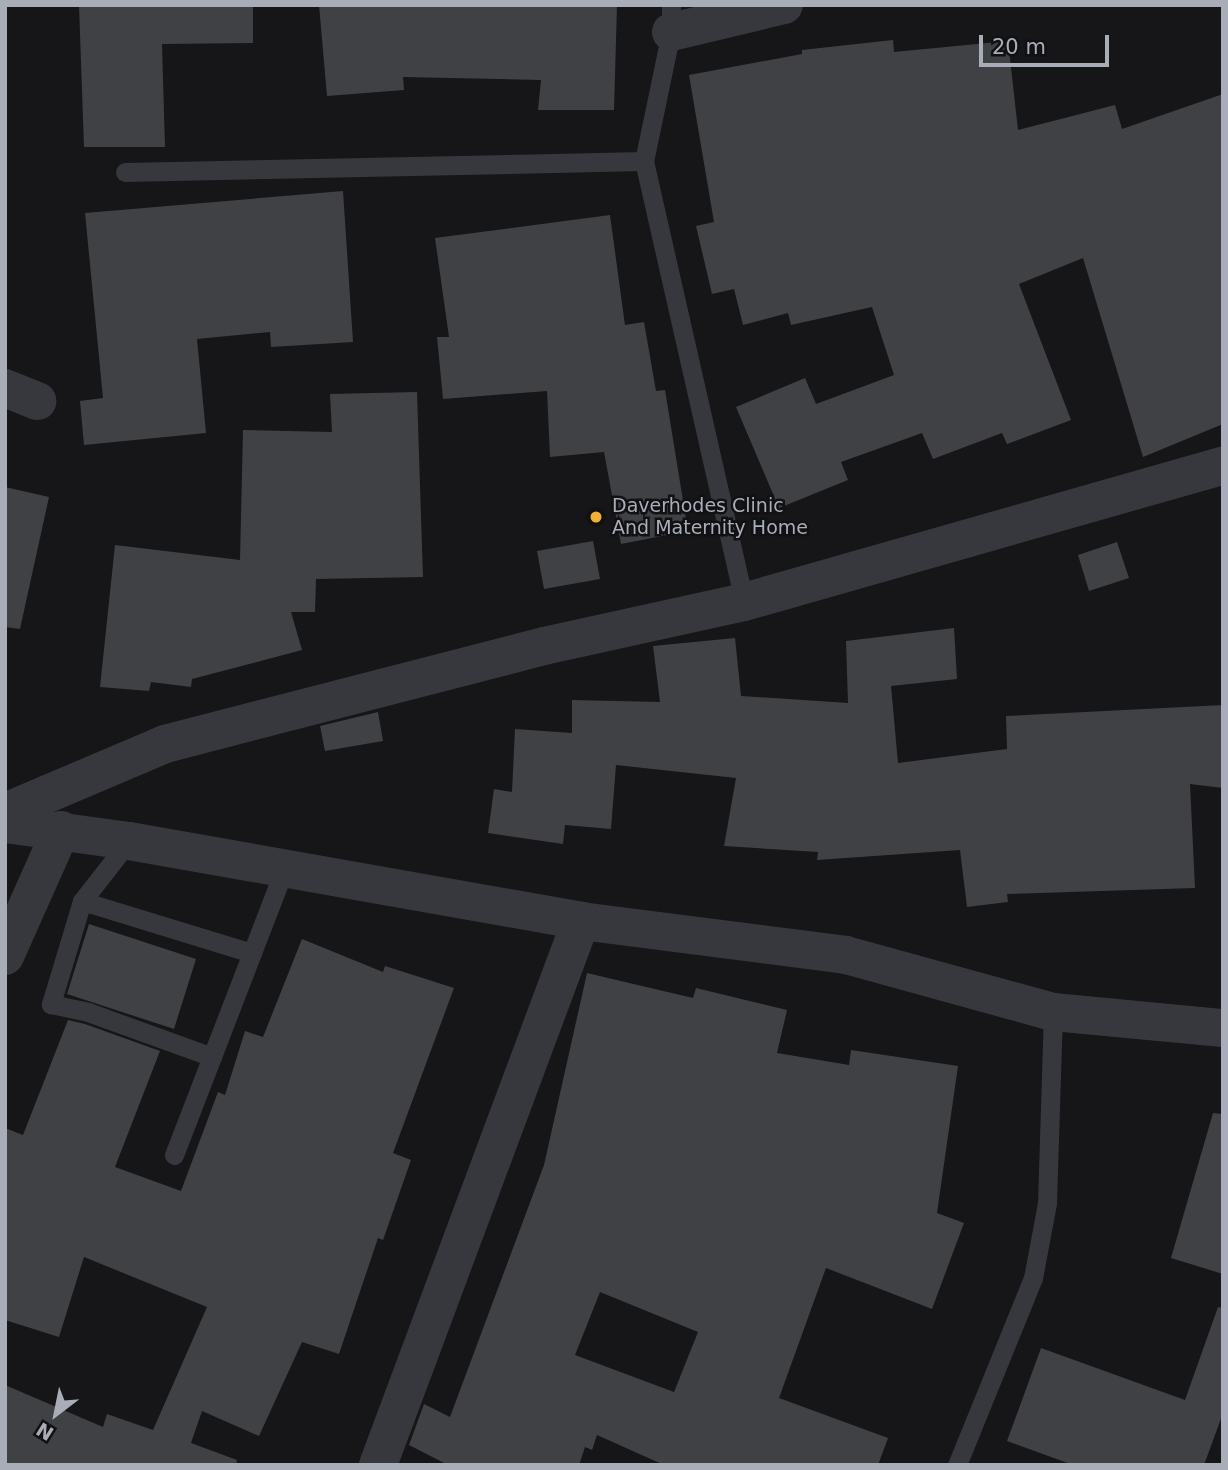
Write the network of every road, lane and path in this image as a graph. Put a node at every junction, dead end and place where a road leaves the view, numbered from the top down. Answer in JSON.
{"nodes":[{"id":1,"x":784,"y":5,"type":"edge"},
{"id":2,"x":671,"y":18,"type":"edge"},
{"id":3,"x":644,"y":161,"type":"junction"},
{"id":4,"x":125,"y":172,"type":"dead end"},
{"id":5,"x":1223,"y":466,"type":"edge"},
{"id":6,"x":744,"y":602,"type":"junction"},
{"id":7,"x":5,"y":812,"type":"edge"},
{"id":8,"x":5,"y":824,"type":"edge"},
{"id":9,"x":61,"y":830,"type":"junction"},
{"id":10,"x":129,"y":841,"type":"junction"},
{"id":11,"x":285,"y":868,"type":"junction"},
{"id":12,"x":82,"y":901,"type":"junction"},
{"id":13,"x":581,"y":921,"type":"junction"},
{"id":14,"x":252,"y":953,"type":"junction"},
{"id":15,"x":5,"y":956,"type":"edge"},
{"id":16,"x":1053,"y":1012,"type":"junction"},
{"id":17,"x":1218,"y":1023,"type":"edge"},
{"id":18,"x":212,"y":1057,"type":"junction"},
{"id":19,"x":174,"y":1155,"type":"dead end"},
{"id":20,"x":378,"y":1465,"type":"edge"},
{"id":21,"x":957,"y":1465,"type":"edge"}],
"edges":[{"from":1,"to":2,"type":"street"},
{"from":2,"to":3,"type":"lane"},
{"from":3,"to":4,"type":"lane"},
{"from":3,"to":6,"type":"lane"},
{"from":5,"to":6,"type":"street"},
{"from":6,"to":7,"type":"street"},
{"from":8,"to":9,"type":"street"},
{"from":9,"to":10,"type":"street"},
{"from":9,"to":15,"type":"street"},
{"from":10,"to":11,"type":"street"},
{"from":10,"to":12,"type":"lane"},
{"from":11,"to":13,"type":"street"},
{"from":11,"to":14,"type":"lane"},
{"from":12,"to":14,"type":"lane"},
{"from":12,"to":18,"type":"lane"},
{"from":13,"to":16,"type":"street"},
{"from":13,"to":20,"type":"street"},
{"from":14,"to":18,"type":"lane"},
{"from":16,"to":17,"type":"street"},
{"from":16,"to":21,"type":"lane"},
{"from":18,"to":19,"type":"lane"}]}
